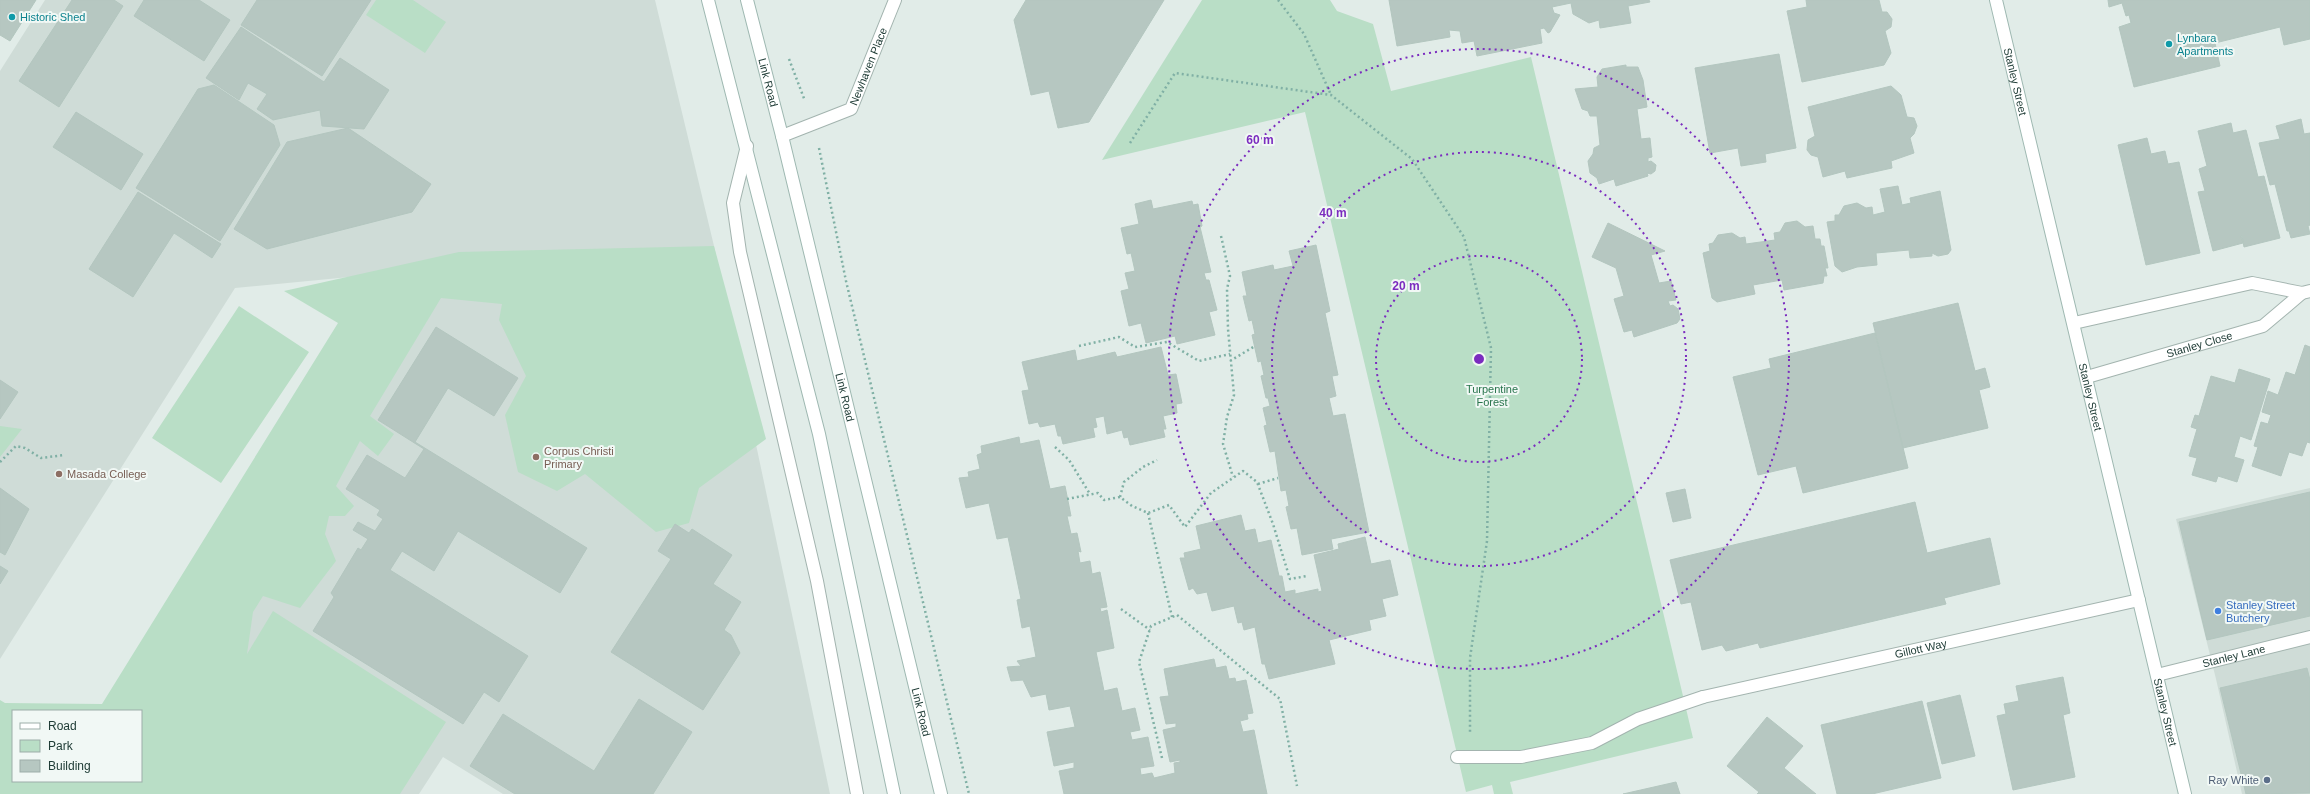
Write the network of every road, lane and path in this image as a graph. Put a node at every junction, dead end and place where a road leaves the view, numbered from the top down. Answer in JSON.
{"nodes":[{"id":1,"x":708,"y":0,"type":"edge"},
{"id":2,"x":747,"y":0,"type":"edge"},
{"id":3,"x":896,"y":0,"type":"edge"},
{"id":4,"x":1278,"y":0,"type":"edge"},
{"id":5,"x":1996,"y":0,"type":"edge"},
{"id":6,"x":1330,"y":95,"type":"junction"},
{"id":7,"x":782,"y":136,"type":"junction"},
{"id":8,"x":1130,"y":143,"type":"dead end"},
{"id":9,"x":747,"y":146,"type":"junction"},
{"id":10,"x":822,"y":156,"type":"dead end"},
{"id":11,"x":1221,"y":236,"type":"dead end"},
{"id":12,"x":2306,"y":292,"type":"edge"},
{"id":13,"x":2074,"y":322,"type":"junction"},
{"id":14,"x":1079,"y":346,"type":"dead end"},
{"id":15,"x":1255,"y":346,"type":"dead end"},
{"id":16,"x":1230,"y":354,"type":"junction"},
{"id":17,"x":1230,"y":361,"type":"junction"},
{"id":18,"x":2087,"y":377,"type":"junction"},
{"id":19,"x":1055,"y":447,"type":"dead end"},
{"id":20,"x":64,"y":455,"type":"dead end"},
{"id":21,"x":1157,"y":460,"type":"dead end"},
{"id":22,"x":0,"y":462,"type":"edge"},
{"id":23,"x":1233,"y":477,"type":"junction"},
{"id":24,"x":1278,"y":478,"type":"dead end"},
{"id":25,"x":1258,"y":484,"type":"junction"},
{"id":26,"x":1090,"y":494,"type":"junction"},
{"id":27,"x":1120,"y":497,"type":"junction"},
{"id":28,"x":1067,"y":499,"type":"dead end"},
{"id":29,"x":1148,"y":513,"type":"junction"},
{"id":30,"x":1307,"y":576,"type":"dead end"},
{"id":31,"x":2139,"y":600,"type":"junction"},
{"id":32,"x":1121,"y":609,"type":"dead end"},
{"id":33,"x":1172,"y":617,"type":"junction"},
{"id":34,"x":1150,"y":630,"type":"junction"},
{"id":35,"x":2310,"y":637,"type":"edge"},
{"id":36,"x":2157,"y":675,"type":"junction"},
{"id":37,"x":1162,"y":758,"type":"dead end"},
{"id":38,"x":1457,"y":758,"type":"dead end"},
{"id":39,"x":1470,"y":758,"type":"junction"},
{"id":40,"x":1297,"y":786,"type":"dead end"},
{"id":41,"x":857,"y":794,"type":"edge"},
{"id":42,"x":894,"y":794,"type":"edge"},
{"id":43,"x":941,"y":794,"type":"edge"},
{"id":44,"x":969,"y":794,"type":"edge"},
{"id":45,"x":2185,"y":794,"type":"edge"}],
"edges":[{"from":1,"to":9,"type":"main road"},
{"from":2,"to":7,"type":"main road","name":"Link Road"},
{"from":3,"to":7,"type":"main road","name":"Newhaven Place"},
{"from":4,"to":6,"type":"path"},
{"from":5,"to":13,"type":"main road","name":"Stanley Street"},
{"from":6,"to":8,"type":"path"},
{"from":6,"to":39,"type":"path"},
{"from":7,"to":43,"type":"main road","name":"Link Road"},
{"from":9,"to":41,"type":"main road"},
{"from":9,"to":42,"type":"main road"},
{"from":10,"to":44,"type":"path"},
{"from":11,"to":16,"type":"path"},
{"from":12,"to":13,"type":"main road","name":"Stanley Close"},
{"from":12,"to":18,"type":"main road","name":"Stanley Close"},
{"from":13,"to":18,"type":"main road","name":"Stanley Street"},
{"from":14,"to":16,"type":"path"},
{"from":15,"to":17,"type":"path"},
{"from":16,"to":17,"type":"path"},
{"from":17,"to":23,"type":"path"},
{"from":18,"to":31,"type":"main road","name":"Stanley Street"},
{"from":19,"to":26,"type":"path"},
{"from":20,"to":22,"type":"path"},
{"from":21,"to":27,"type":"path"},
{"from":23,"to":25,"type":"path"},
{"from":23,"to":29,"type":"path"},
{"from":24,"to":25,"type":"path"},
{"from":25,"to":30,"type":"path"},
{"from":26,"to":27,"type":"path"},
{"from":26,"to":28,"type":"path"},
{"from":27,"to":29,"type":"path"},
{"from":29,"to":33,"type":"path"},
{"from":31,"to":36,"type":"main road","name":"Stanley Street"},
{"from":31,"to":39,"type":"main road","name":"Gillott Way"},
{"from":32,"to":34,"type":"path"},
{"from":33,"to":34,"type":"path"},
{"from":33,"to":40,"type":"path"},
{"from":34,"to":37,"type":"path"},
{"from":35,"to":36,"type":"main road","name":"Stanley Lane"},
{"from":36,"to":45,"type":"main road","name":"Stanley Street"},
{"from":38,"to":39,"type":"main road","name":"Gillott Way"}]}
